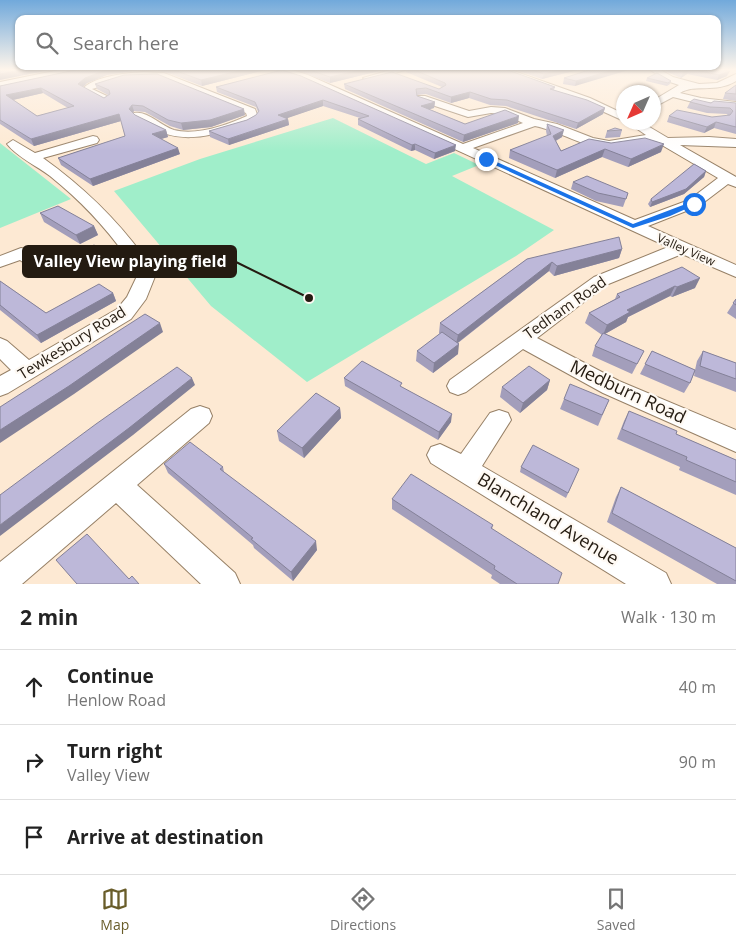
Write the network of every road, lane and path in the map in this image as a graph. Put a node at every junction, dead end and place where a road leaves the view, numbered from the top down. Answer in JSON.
{"nodes":[{"id":1,"x":216,"y":96,"type":"edge"},
{"id":2,"x":348,"y":96,"type":"edge"},
{"id":3,"x":577,"y":96,"type":"edge"},
{"id":4,"x":683,"y":96,"type":"edge"},
{"id":5,"x":420,"y":98,"type":"edge"},
{"id":6,"x":736,"y":105,"type":"edge"},
{"id":7,"x":661,"y":107,"type":"edge"},
{"id":8,"x":672,"y":110,"type":"dead end"},
{"id":9,"x":616,"y":114,"type":"edge"},
{"id":10,"x":158,"y":115,"type":"edge"},
{"id":11,"x":536,"y":122,"type":"junction"},
{"id":12,"x":645,"y":130,"type":"edge"},
{"id":13,"x":660,"y":139,"type":"junction"},
{"id":14,"x":93,"y":140,"type":"dead end"},
{"id":15,"x":736,"y":143,"type":"edge"},
{"id":16,"x":13,"y":144,"type":"dead end"},
{"id":17,"x":463,"y":148,"type":"junction"},
{"id":18,"x":34,"y":158,"type":"junction"},
{"id":19,"x":732,"y":181,"type":"edge"},
{"id":20,"x":633,"y":226,"type":"junction"},
{"id":21,"x":682,"y":248,"type":"junction"},
{"id":22,"x":0,"y":262,"type":"edge"},
{"id":23,"x":48,"y":270,"type":"dead end"},
{"id":24,"x":736,"y":272,"type":"edge"},
{"id":25,"x":522,"y":338,"type":"junction"},
{"id":26,"x":0,"y":346,"type":"edge"},
{"id":27,"x":27,"y":371,"type":"junction"},
{"id":28,"x":458,"y":386,"type":"dead end"},
{"id":29,"x":0,"y":387,"type":"edge"},
{"id":30,"x":200,"y":416,"type":"dead end"},
{"id":31,"x":499,"y":420,"type":"dead end"},
{"id":32,"x":736,"y":441,"type":"edge"},
{"id":33,"x":440,"y":455,"type":"dead end"},
{"id":34,"x":466,"y":470,"type":"junction"},
{"id":35,"x":117,"y":485,"type":"junction"},
{"id":36,"x":0,"y":582,"type":"edge"},
{"id":37,"x":224,"y":584,"type":"edge"},
{"id":38,"x":655,"y":584,"type":"edge"}],
"edges":[{"from":1,"to":10,"type":"street"},
{"from":2,"to":17,"type":"street","name":"Valley View"},
{"from":3,"to":9,"type":"street"},
{"from":4,"to":6,"type":"street"},
{"from":5,"to":11,"type":"street"},
{"from":7,"to":8,"type":"street"},
{"from":11,"to":13,"type":"street"},
{"from":11,"to":17,"type":"street"},
{"from":12,"to":13,"type":"street"},
{"from":13,"to":15,"type":"street"},
{"from":13,"to":19,"type":"street"},
{"from":14,"to":18,"type":"street"},
{"from":16,"to":18,"type":"street","name":"Tewkesbury Road"},
{"from":17,"to":20,"type":"street","name":"Valley View"},
{"from":18,"to":27,"type":"street","name":"Tewkesbury Road"},
{"from":19,"to":20,"type":"street"},
{"from":20,"to":21,"type":"street","name":"Valley View"},
{"from":21,"to":24,"type":"street","name":"Valley View"},
{"from":21,"to":25,"type":"street","name":"Tedham Road"},
{"from":22,"to":23,"type":"street"},
{"from":25,"to":28,"type":"street","name":"Tedham Road"},
{"from":25,"to":32,"type":"street","name":"Medburn Road"},
{"from":26,"to":27,"type":"street"},
{"from":27,"to":29,"type":"street","name":"Tewkesbury Road"},
{"from":30,"to":35,"type":"street"},
{"from":31,"to":34,"type":"street"},
{"from":33,"to":34,"type":"street","name":"Blanchland Avenue"},
{"from":34,"to":38,"type":"street","name":"Blanchland Avenue"},
{"from":35,"to":36,"type":"street"},
{"from":35,"to":37,"type":"street"}]}
